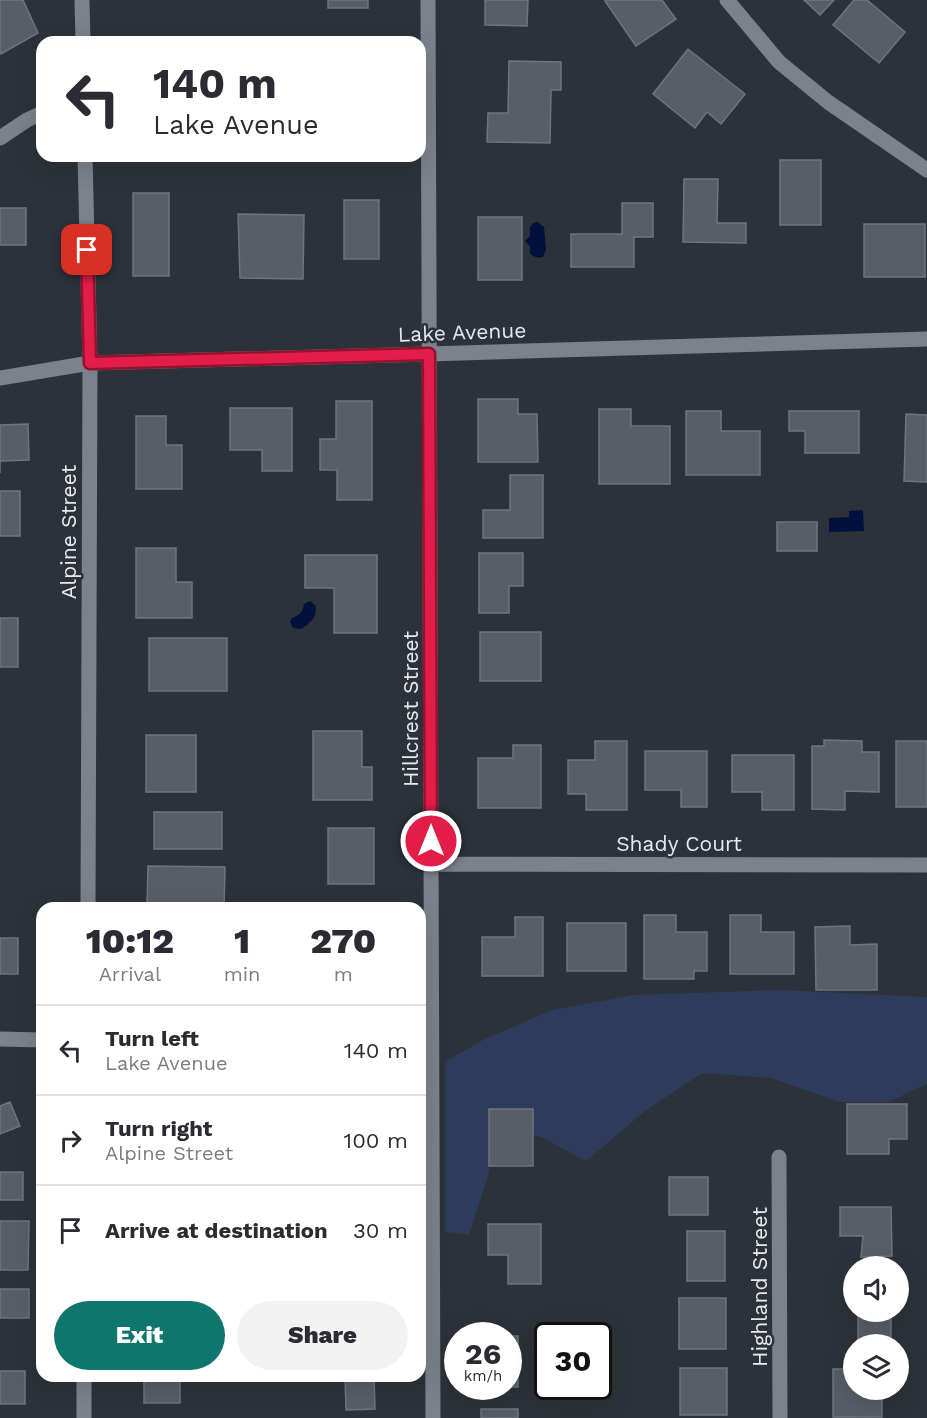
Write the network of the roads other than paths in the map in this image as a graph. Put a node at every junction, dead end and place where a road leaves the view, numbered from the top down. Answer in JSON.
{"nodes":[{"id":1,"x":82,"y":0,"type":"edge"},
{"id":2,"x":428,"y":0,"type":"edge"},
{"id":3,"x":727,"y":0,"type":"edge"},
{"id":4,"x":83,"y":36,"type":"edge"},
{"id":5,"x":36,"y":116,"type":"edge"},
{"id":6,"x":0,"y":138,"type":"edge"},
{"id":7,"x":85,"y":162,"type":"edge"},
{"id":8,"x":927,"y":170,"type":"edge"},
{"id":9,"x":927,"y":339,"type":"edge"},
{"id":10,"x":429,"y":354,"type":"junction"},
{"id":11,"x":90,"y":363,"type":"junction"},
{"id":12,"x":0,"y":378,"type":"edge"},
{"id":13,"x":431,"y":864,"type":"junction"},
{"id":14,"x":927,"y":865,"type":"edge"},
{"id":15,"x":88,"y":902,"type":"edge"},
{"id":16,"x":0,"y":1039,"type":"edge"},
{"id":17,"x":36,"y":1040,"type":"edge"},
{"id":18,"x":779,"y":1156,"type":"dead end"},
{"id":19,"x":84,"y":1382,"type":"edge"},
{"id":20,"x":84,"y":1418,"type":"edge"},
{"id":21,"x":433,"y":1418,"type":"edge"},
{"id":22,"x":780,"y":1418,"type":"edge"}],
"edges":[{"from":1,"to":4,"type":"street"},
{"from":2,"to":10,"type":"street","name":"Hillcrest Street"},
{"from":3,"to":8,"type":"street"},
{"from":5,"to":6,"type":"street"},
{"from":7,"to":11,"type":"street","name":"Alpine Street"},
{"from":9,"to":10,"type":"street","name":"Lake Avenue"},
{"from":10,"to":11,"type":"street","name":"Lake Avenue"},
{"from":10,"to":13,"type":"street","name":"Hillcrest Street"},
{"from":11,"to":12,"type":"street","name":"Lake Avenue"},
{"from":11,"to":15,"type":"street","name":"Alpine Street"},
{"from":13,"to":14,"type":"street","name":"Shady Court"},
{"from":13,"to":21,"type":"street","name":"Hillcrest Street"},
{"from":16,"to":17,"type":"street"},
{"from":18,"to":22,"type":"street","name":"Highland Street"},
{"from":19,"to":20,"type":"street"}]}
